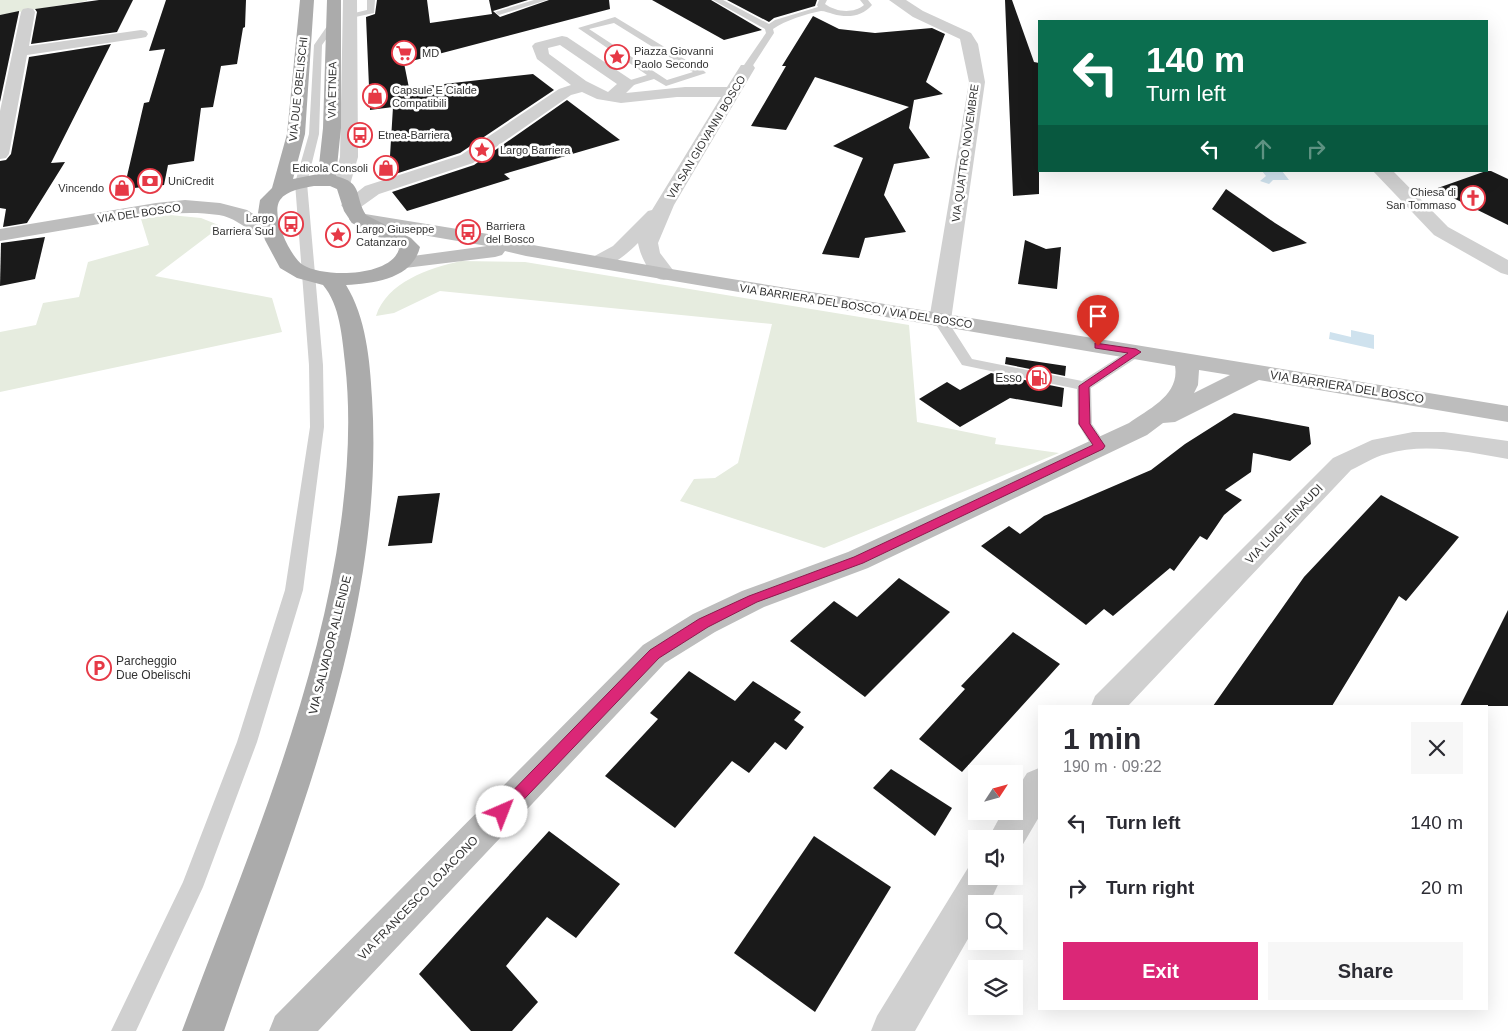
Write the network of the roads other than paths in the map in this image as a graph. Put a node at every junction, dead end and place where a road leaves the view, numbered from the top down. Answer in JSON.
{"nodes":[{"id":1,"x":307,"y":0,"type":"edge"},
{"id":2,"x":334,"y":0,"type":"edge"},
{"id":3,"x":350,"y":0,"type":"edge"},
{"id":4,"x":371,"y":0,"type":"edge"},
{"id":5,"x":544,"y":0,"type":"edge"},
{"id":6,"x":717,"y":0,"type":"edge"},
{"id":7,"x":864,"y":0,"type":"edge"},
{"id":8,"x":896,"y":0,"type":"edge"},
{"id":9,"x":824,"y":4,"type":"edge"},
{"id":10,"x":28,"y":12,"type":"dead end"},
{"id":11,"x":499,"y":12,"type":"dead end"},
{"id":12,"x":349,"y":17,"type":"junction"},
{"id":13,"x":333,"y":24,"type":"junction"},
{"id":14,"x":304,"y":28,"type":"junction"},
{"id":15,"x":769,"y":28,"type":"junction"},
{"id":16,"x":142,"y":34,"type":"dead end"},
{"id":17,"x":572,"y":34,"type":"junction"},
{"id":18,"x":16,"y":43,"type":"junction"},
{"id":19,"x":318,"y":45,"type":"junction"},
{"id":20,"x":748,"y":68,"type":"joint"},
{"id":21,"x":655,"y":76,"type":"junction"},
{"id":22,"x":666,"y":83,"type":"junction"},
{"id":23,"x":584,"y":87,"type":"junction"},
{"id":24,"x":619,"y":92,"type":"junction"},
{"id":25,"x":734,"y":92,"type":"junction"},
{"id":26,"x":500,"y":135,"type":"junction"},
{"id":27,"x":0,"y":154,"type":"edge"},
{"id":28,"x":1383,"y":172,"type":"edge"},
{"id":29,"x":338,"y":183,"type":"junction"},
{"id":30,"x":288,"y":184,"type":"junction"},
{"id":31,"x":664,"y":205,"type":"junction"},
{"id":32,"x":355,"y":212,"type":"junction"},
{"id":33,"x":0,"y":235,"type":"edge"},
{"id":34,"x":273,"y":235,"type":"junction"},
{"id":35,"x":526,"y":250,"type":"junction"},
{"id":36,"x":598,"y":262,"type":"junction"},
{"id":37,"x":400,"y":265,"type":"junction"},
{"id":38,"x":1508,"y":269,"type":"edge"},
{"id":39,"x":665,"y":274,"type":"junction"},
{"id":40,"x":320,"y":278,"type":"junction"},
{"id":41,"x":940,"y":320,"type":"junction"},
{"id":42,"x":351,"y":325,"type":"junction"},
{"id":43,"x":1136,"y":352,"type":"junction"},
{"id":44,"x":1186,"y":360,"type":"junction"},
{"id":45,"x":1257,"y":372,"type":"junction"},
{"id":46,"x":1084,"y":386,"type":"junction"},
{"id":47,"x":1508,"y":414,"type":"edge"},
{"id":48,"x":1138,"y":429,"type":"junction"},
{"id":49,"x":1099,"y":446,"type":"junction"},
{"id":50,"x":1508,"y":450,"type":"edge"},
{"id":51,"x":1107,"y":705,"type":"edge"},
{"id":52,"x":1038,"y":786,"type":"edge"},
{"id":53,"x":1011,"y":830,"type":"edge"},
{"id":54,"x":979,"y":885,"type":"edge"},
{"id":55,"x":230,"y":953,"type":"junction"},
{"id":56,"x":123,"y":1031,"type":"edge"},
{"id":57,"x":188,"y":1031,"type":"edge"},
{"id":58,"x":203,"y":1031,"type":"edge"},
{"id":59,"x":290,"y":1031,"type":"edge"},
{"id":60,"x":892,"y":1031,"type":"edge"}],
"edges":[{"from":1,"to":14,"type":"main road","name":"VIA DUE OBELISCHI"},
{"from":2,"to":13,"type":"main road","name":"VIA ETNEA"},
{"from":3,"to":12,"type":"street"},
{"from":4,"to":12,"type":"lane"},
{"from":5,"to":11,"type":"lane"},
{"from":6,"to":15,"type":"lane"},
{"from":7,"to":9,"type":"lane"},
{"from":8,"to":41,"type":"street","name":"VIA QUATTRO NOVEMBRE"},
{"from":9,"to":15,"type":"lane"},
{"from":10,"to":18,"type":"street"},
{"from":12,"to":29,"type":"street"},
{"from":13,"to":19,"type":"lane"},
{"from":13,"to":29,"type":"main road","name":"VIA ETNEA"},
{"from":14,"to":19,"type":"lane"},
{"from":14,"to":30,"type":"main road","name":"VIA DUE OBELISCHI"},
{"from":15,"to":20,"type":"lane"},
{"from":16,"to":18,"type":"street"},
{"from":17,"to":21,"type":"lane"},
{"from":17,"to":22,"type":"lane"},
{"from":17,"to":23,"type":"street"},
{"from":17,"to":24,"type":"street"},
{"from":18,"to":27,"type":"street"},
{"from":19,"to":30,"type":"lane"},
{"from":20,"to":25,"type":"street","name":"VIA SAN GIOVANNI BOSCO"},
{"from":21,"to":22,"type":"lane"},
{"from":21,"to":24,"type":"lane"},
{"from":22,"to":24,"type":"lane"},
{"from":23,"to":24,"type":"street"},
{"from":23,"to":26,"type":"street"},
{"from":24,"to":25,"type":"street"},
{"from":25,"to":31,"type":"street","name":"VIA SAN GIOVANNI BOSCO"},
{"from":26,"to":29,"type":"street"},
{"from":26,"to":32,"type":"street"},
{"from":28,"to":38,"type":"street"},
{"from":29,"to":30,"type":"main road"},
{"from":29,"to":32,"type":"main road"},
{"from":30,"to":34,"type":"main road","name":"VIA DUE OBELISCHI"},
{"from":30,"to":40,"type":"lane"},
{"from":31,"to":36,"type":"street"},
{"from":31,"to":39,"type":"street"},
{"from":32,"to":35,"type":"main road"},
{"from":32,"to":37,"type":"main road"},
{"from":33,"to":34,"type":"main road","name":"VIA DEL BOSCO"},
{"from":34,"to":40,"type":"main road","name":"VIA DUE OBELISCHI"},
{"from":35,"to":36,"type":"main road","name":"VIA BARRIERA DEL BOSCO / VIA DEL BOSCO"},
{"from":35,"to":37,"type":"main road"},
{"from":36,"to":39,"type":"main road","name":"VIA BARRIERA DEL BOSCO / VIA DEL BOSCO"},
{"from":37,"to":40,"type":"main road"},
{"from":37,"to":42,"type":"main road"},
{"from":39,"to":41,"type":"main road","name":"VIA BARRIERA DEL BOSCO / VIA DEL BOSCO"},
{"from":40,"to":42,"type":"main road","name":"VIA SALVADOR ALLENDE"},
{"from":40,"to":56,"type":"lane"},
{"from":41,"to":43,"type":"main road","name":"VIA BARRIERA DEL BOSCO / VIA DEL BOSCO"},
{"from":41,"to":46,"type":"lane"},
{"from":42,"to":55,"type":"main road","name":"VIA SALVADOR ALLENDE"},
{"from":43,"to":44,"type":"main road","name":"VIA BARRIERA DEL BOSCO / VIA DEL BOSCO"},
{"from":43,"to":46,"type":"lane"},
{"from":44,"to":45,"type":"main road","name":"VIA BARRIERA DEL BOSCO"},
{"from":44,"to":48,"type":"main road","name":"VIA FRANCESCO LOJACONO"},
{"from":45,"to":47,"type":"main road","name":"VIA BARRIERA DEL BOSCO"},
{"from":45,"to":48,"type":"main road"},
{"from":46,"to":49,"type":"lane"},
{"from":48,"to":49,"type":"main road","name":"VIA FRANCESCO LOJACONO"},
{"from":49,"to":59,"type":"main road","name":"VIA FRANCESCO LOJACONO"},
{"from":50,"to":51,"type":"street","name":"VIA LUIGI EINAUDI"},
{"from":52,"to":53,"type":"street"},
{"from":54,"to":60,"type":"street"},
{"from":55,"to":57,"type":"main road"},
{"from":55,"to":58,"type":"main road"}]}
